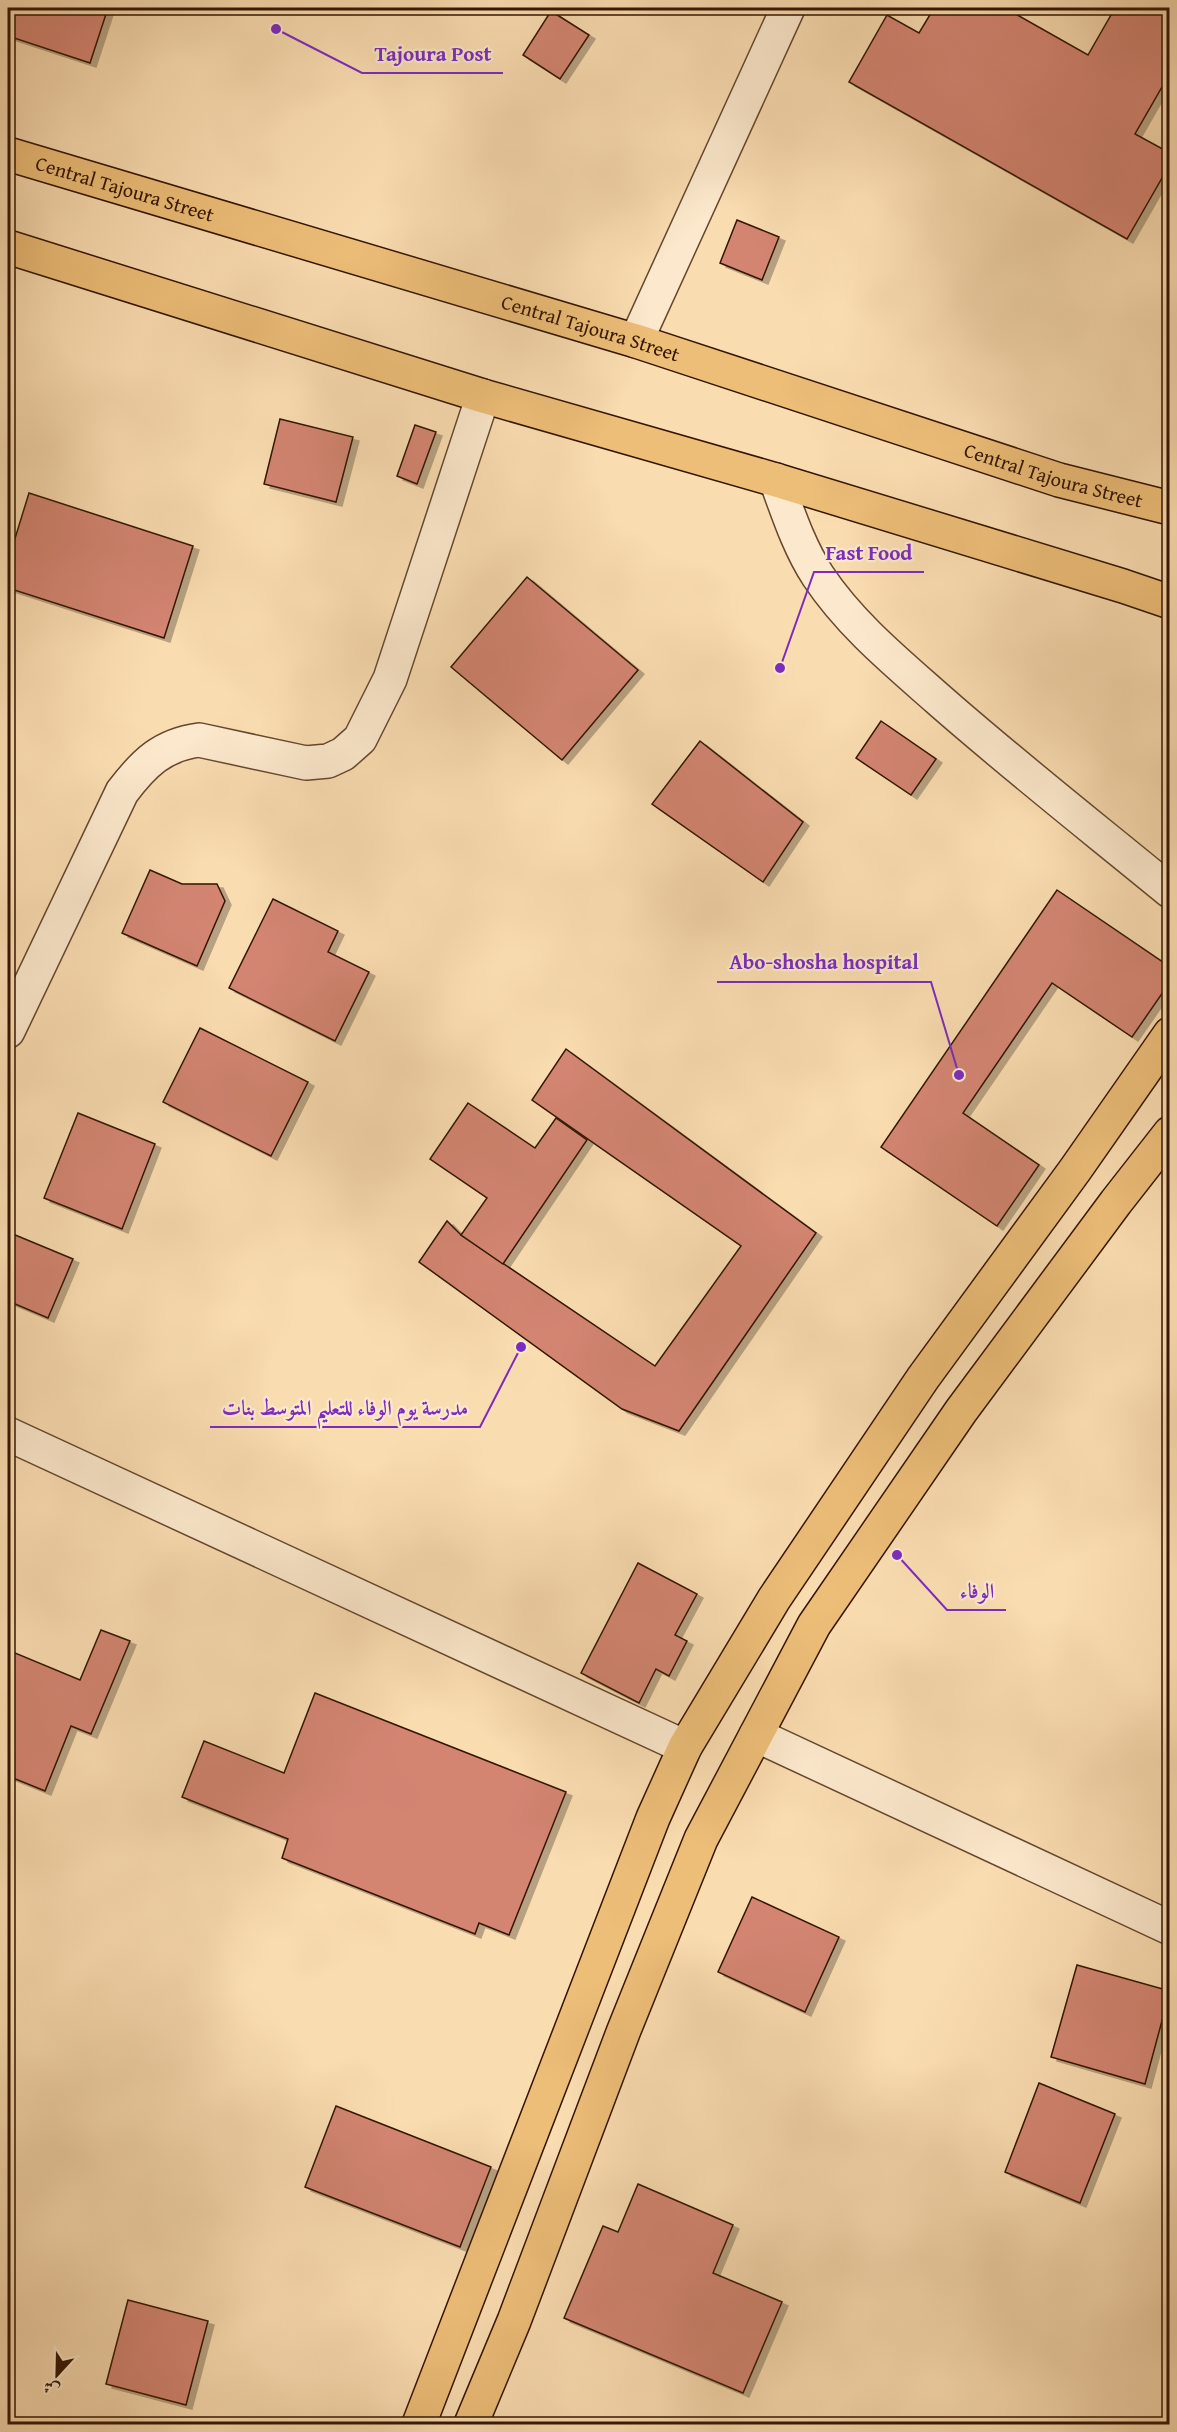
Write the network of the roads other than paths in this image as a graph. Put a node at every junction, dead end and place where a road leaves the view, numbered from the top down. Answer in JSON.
{"nodes":[{"id":1,"x":788,"y":8,"type":"edge"},
{"id":2,"x":8,"y":154,"type":"edge"},
{"id":3,"x":8,"y":247,"type":"edge"},
{"id":4,"x":636,"y":341,"type":"junction"},
{"id":5,"x":483,"y":396,"type":"junction"},
{"id":6,"x":776,"y":480,"type":"junction"},
{"id":7,"x":1170,"y":508,"type":"edge"},
{"id":8,"x":1170,"y":602,"type":"edge"},
{"id":9,"x":1170,"y":891,"type":"edge"},
{"id":10,"x":10,"y":1020,"type":"edge"},
{"id":11,"x":1170,"y":1034,"type":"edge"},
{"id":12,"x":1170,"y":1134,"type":"edge"},
{"id":13,"x":1075,"y":1170,"type":"junction"},
{"id":14,"x":1116,"y":1202,"type":"junction"},
{"id":15,"x":8,"y":1434,"type":"edge"},
{"id":16,"x":756,"y":1735,"type":"junction"},
{"id":17,"x":685,"y":1747,"type":"junction"},
{"id":18,"x":1170,"y":1928,"type":"edge"},
{"id":19,"x":418,"y":2424,"type":"edge"},
{"id":20,"x":471,"y":2424,"type":"edge"}],
"edges":[{"from":1,"to":4,"type":"street"},
{"from":2,"to":4,"type":"main road","name":"Central Tajoura Street"},
{"from":3,"to":5,"type":"main road"},
{"from":4,"to":7,"type":"main road","name":"Central Tajoura Street"},
{"from":5,"to":6,"type":"main road"},
{"from":5,"to":10,"type":"street"},
{"from":6,"to":8,"type":"main road"},
{"from":6,"to":9,"type":"street"},
{"from":11,"to":13,"type":"main road"},
{"from":12,"to":14,"type":"main road"},
{"from":13,"to":14,"type":"main road"},
{"from":13,"to":17,"type":"main road"},
{"from":14,"to":16,"type":"main road"},
{"from":15,"to":17,"type":"street"},
{"from":16,"to":18,"type":"street"},
{"from":16,"to":20,"type":"main road"},
{"from":17,"to":19,"type":"main road"}]}
